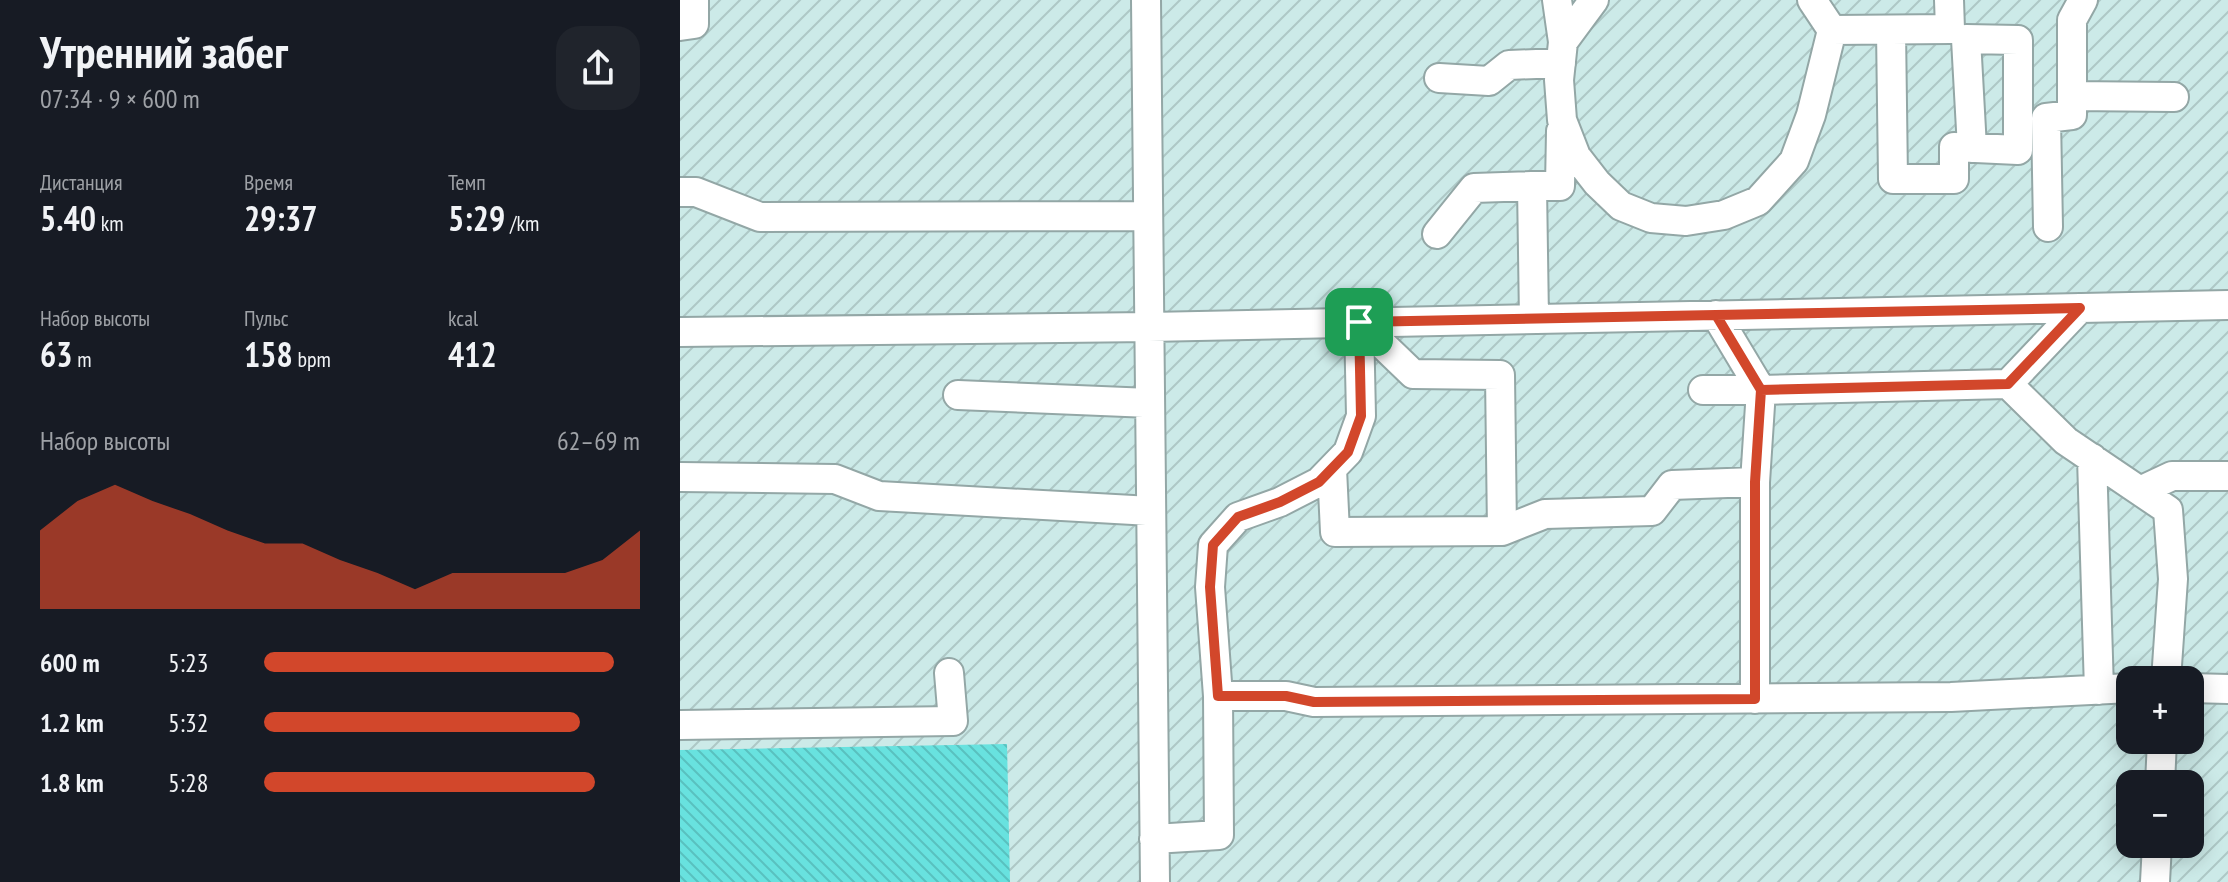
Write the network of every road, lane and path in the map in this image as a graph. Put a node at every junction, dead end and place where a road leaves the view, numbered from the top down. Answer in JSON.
{"nodes":[{"id":1,"x":694,"y":0,"type":"edge"},
{"id":2,"x":1146,"y":0,"type":"edge"},
{"id":3,"x":1557,"y":0,"type":"edge"},
{"id":4,"x":1594,"y":0,"type":"edge"},
{"id":5,"x":1949,"y":0,"type":"edge"},
{"id":6,"x":2083,"y":0,"type":"edge"},
{"id":7,"x":1811,"y":1,"type":"edge"},
{"id":8,"x":680,"y":26,"type":"edge"},
{"id":9,"x":1832,"y":30,"type":"junction"},
{"id":10,"x":1891,"y":30,"type":"junction"},
{"id":11,"x":1958,"y":34,"type":"junction"},
{"id":12,"x":1562,"y":52,"type":"junction"},
{"id":13,"x":1439,"y":78,"type":"dead end"},
{"id":14,"x":2072,"y":96,"type":"junction"},
{"id":15,"x":2174,"y":97,"type":"dead end"},
{"id":16,"x":1562,"y":120,"type":"junction"},
{"id":17,"x":1972,"y":148,"type":"dead end"},
{"id":18,"x":1532,"y":186,"type":"junction"},
{"id":19,"x":680,"y":192,"type":"edge"},
{"id":20,"x":1148,"y":216,"type":"junction"},
{"id":21,"x":2048,"y":227,"type":"dead end"},
{"id":22,"x":1437,"y":234,"type":"dead end"},
{"id":23,"x":2228,"y":305,"type":"edge"},
{"id":24,"x":2080,"y":308,"type":"junction"},
{"id":25,"x":1716,"y":315,"type":"junction"},
{"id":26,"x":1534,"y":319,"type":"junction"},
{"id":27,"x":1359,"y":322,"type":"junction"},
{"id":28,"x":1149,"y":327,"type":"junction"},
{"id":29,"x":680,"y":332,"type":"edge"},
{"id":30,"x":2008,"y":384,"type":"junction"},
{"id":31,"x":1703,"y":390,"type":"dead end"},
{"id":32,"x":1761,"y":390,"type":"junction"},
{"id":33,"x":958,"y":395,"type":"dead end"},
{"id":34,"x":1150,"y":403,"type":"junction"},
{"id":35,"x":2092,"y":458,"type":"junction"},
{"id":36,"x":1332,"y":469,"type":"junction"},
{"id":37,"x":2228,"y":476,"type":"edge"},
{"id":38,"x":680,"y":477,"type":"edge"},
{"id":39,"x":1755,"y":482,"type":"junction"},
{"id":40,"x":2140,"y":491,"type":"junction"},
{"id":41,"x":1151,"y":511,"type":"junction"},
{"id":42,"x":1502,"y":531,"type":"junction"},
{"id":43,"x":2167,"y":666,"type":"edge"},
{"id":44,"x":949,"y":673,"type":"dead end"},
{"id":45,"x":2204,"y":688,"type":"edge"},
{"id":46,"x":2116,"y":689,"type":"edge"},
{"id":47,"x":2228,"y":689,"type":"edge"},
{"id":48,"x":2099,"y":690,"type":"junction"},
{"id":49,"x":1218,"y":696,"type":"junction"},
{"id":50,"x":1755,"y":699,"type":"junction"},
{"id":51,"x":680,"y":725,"type":"edge"},
{"id":52,"x":1154,"y":839,"type":"junction"},
{"id":53,"x":2156,"y":858,"type":"edge"},
{"id":54,"x":1155,"y":882,"type":"edge"},
{"id":55,"x":2155,"y":882,"type":"edge"}],
"edges":[{"from":1,"to":8,"type":"lane"},
{"from":2,"to":20,"type":"lane"},
{"from":3,"to":12,"type":"lane"},
{"from":4,"to":12,"type":"lane"},
{"from":5,"to":11,"type":"lane"},
{"from":6,"to":14,"type":"lane"},
{"from":7,"to":9,"type":"lane"},
{"from":9,"to":10,"type":"lane"},
{"from":9,"to":16,"type":"lane"},
{"from":10,"to":11,"type":"lane"},
{"from":10,"to":11,"type":"lane"},
{"from":11,"to":17,"type":"lane"},
{"from":12,"to":13,"type":"lane"},
{"from":12,"to":16,"type":"lane"},
{"from":14,"to":15,"type":"lane"},
{"from":14,"to":21,"type":"lane"},
{"from":16,"to":18,"type":"lane"},
{"from":18,"to":22,"type":"lane"},
{"from":18,"to":26,"type":"lane"},
{"from":19,"to":20,"type":"lane"},
{"from":20,"to":28,"type":"lane"},
{"from":23,"to":24,"type":"lane"},
{"from":24,"to":25,"type":"lane"},
{"from":24,"to":30,"type":"lane"},
{"from":25,"to":26,"type":"lane"},
{"from":25,"to":32,"type":"lane"},
{"from":26,"to":27,"type":"lane"},
{"from":27,"to":28,"type":"lane"},
{"from":27,"to":36,"type":"lane"},
{"from":27,"to":42,"type":"lane"},
{"from":28,"to":29,"type":"lane"},
{"from":28,"to":34,"type":"lane"},
{"from":30,"to":32,"type":"lane"},
{"from":30,"to":35,"type":"lane"},
{"from":31,"to":32,"type":"lane"},
{"from":32,"to":39,"type":"lane"},
{"from":33,"to":34,"type":"lane"},
{"from":34,"to":41,"type":"lane"},
{"from":35,"to":40,"type":"lane"},
{"from":35,"to":48,"type":"lane"},
{"from":36,"to":42,"type":"lane"},
{"from":36,"to":49,"type":"lane"},
{"from":37,"to":40,"type":"lane"},
{"from":38,"to":41,"type":"lane"},
{"from":39,"to":42,"type":"lane"},
{"from":39,"to":50,"type":"lane"},
{"from":40,"to":43,"type":"lane"},
{"from":41,"to":52,"type":"lane"},
{"from":44,"to":51,"type":"lane"},
{"from":45,"to":47,"type":"lane"},
{"from":46,"to":48,"type":"lane"},
{"from":48,"to":50,"type":"lane"},
{"from":49,"to":50,"type":"lane"},
{"from":49,"to":52,"type":"lane"},
{"from":52,"to":54,"type":"lane"},
{"from":53,"to":55,"type":"lane"}]}
